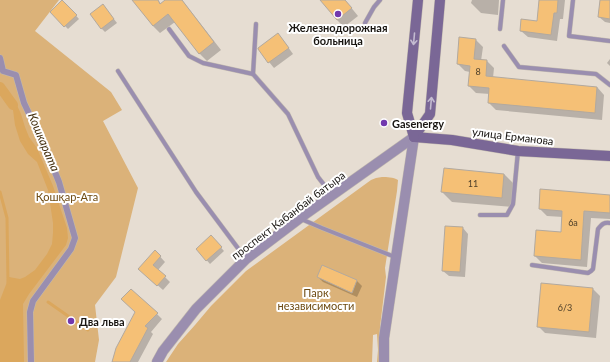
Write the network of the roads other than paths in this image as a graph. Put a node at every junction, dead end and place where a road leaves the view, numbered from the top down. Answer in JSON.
{"nodes":[{"id":1,"x":380,"y":0,"type":"edge"},
{"id":2,"x":418,"y":0,"type":"edge"},
{"id":3,"x":440,"y":0,"type":"edge"},
{"id":4,"x":503,"y":0,"type":"edge"},
{"id":5,"x":573,"y":0,"type":"edge"},
{"id":6,"x":365,"y":23,"type":"dead end"},
{"id":7,"x":256,"y":24,"type":"dead end"},
{"id":8,"x":169,"y":29,"type":"dead end"},
{"id":9,"x":500,"y":29,"type":"dead end"},
{"id":10,"x":610,"y":40,"type":"edge"},
{"id":11,"x":504,"y":46,"type":"dead end"},
{"id":12,"x":0,"y":58,"type":"edge"},
{"id":13,"x":118,"y":71,"type":"dead end"},
{"id":14,"x":253,"y":74,"type":"junction"},
{"id":15,"x":610,"y":85,"type":"edge"},
{"id":16,"x":414,"y":137,"type":"junction"},
{"id":17,"x":518,"y":151,"type":"junction"},
{"id":18,"x":610,"y":156,"type":"edge"},
{"id":19,"x":332,"y":196,"type":"junction"},
{"id":20,"x":480,"y":215,"type":"dead end"},
{"id":21,"x":300,"y":218,"type":"junction"},
{"id":22,"x":610,"y":223,"type":"edge"},
{"id":23,"x":395,"y":258,"type":"junction"},
{"id":24,"x":246,"y":259,"type":"junction"},
{"id":25,"x":532,"y":265,"type":"dead end"},
{"id":26,"x":31,"y":362,"type":"edge"},
{"id":27,"x":157,"y":362,"type":"edge"},
{"id":28,"x":384,"y":362,"type":"edge"}],
"edges":[{"from":1,"to":6,"type":"lane"},
{"from":2,"to":16,"type":"main road","one_way":true},
{"from":16,"to":3,"type":"main road","one_way":true},
{"from":4,"to":9,"type":"lane"},
{"from":5,"to":10,"type":"lane"},
{"from":7,"to":14,"type":"lane"},
{"from":8,"to":14,"type":"lane"},
{"from":11,"to":15,"type":"lane"},
{"from":12,"to":26,"type":"street"},
{"from":13,"to":24,"type":"lane"},
{"from":14,"to":19,"type":"lane"},
{"from":16,"to":17,"type":"main road","name":"улица Ерманова"},
{"from":16,"to":19,"type":"street","name":"проспект Кабанбай батыра"},
{"from":16,"to":23,"type":"street"},
{"from":17,"to":18,"type":"main road","name":"улица Ерманова"},
{"from":17,"to":20,"type":"lane"},
{"from":19,"to":21,"type":"street","name":"проспект Кабанбай батыра"},
{"from":21,"to":23,"type":"lane"},
{"from":21,"to":24,"type":"street","name":"проспект Кабанбай батыра"},
{"from":22,"to":25,"type":"lane"},
{"from":23,"to":28,"type":"street"},
{"from":24,"to":27,"type":"street","name":"проспект Кабанбай батыра"}]}
